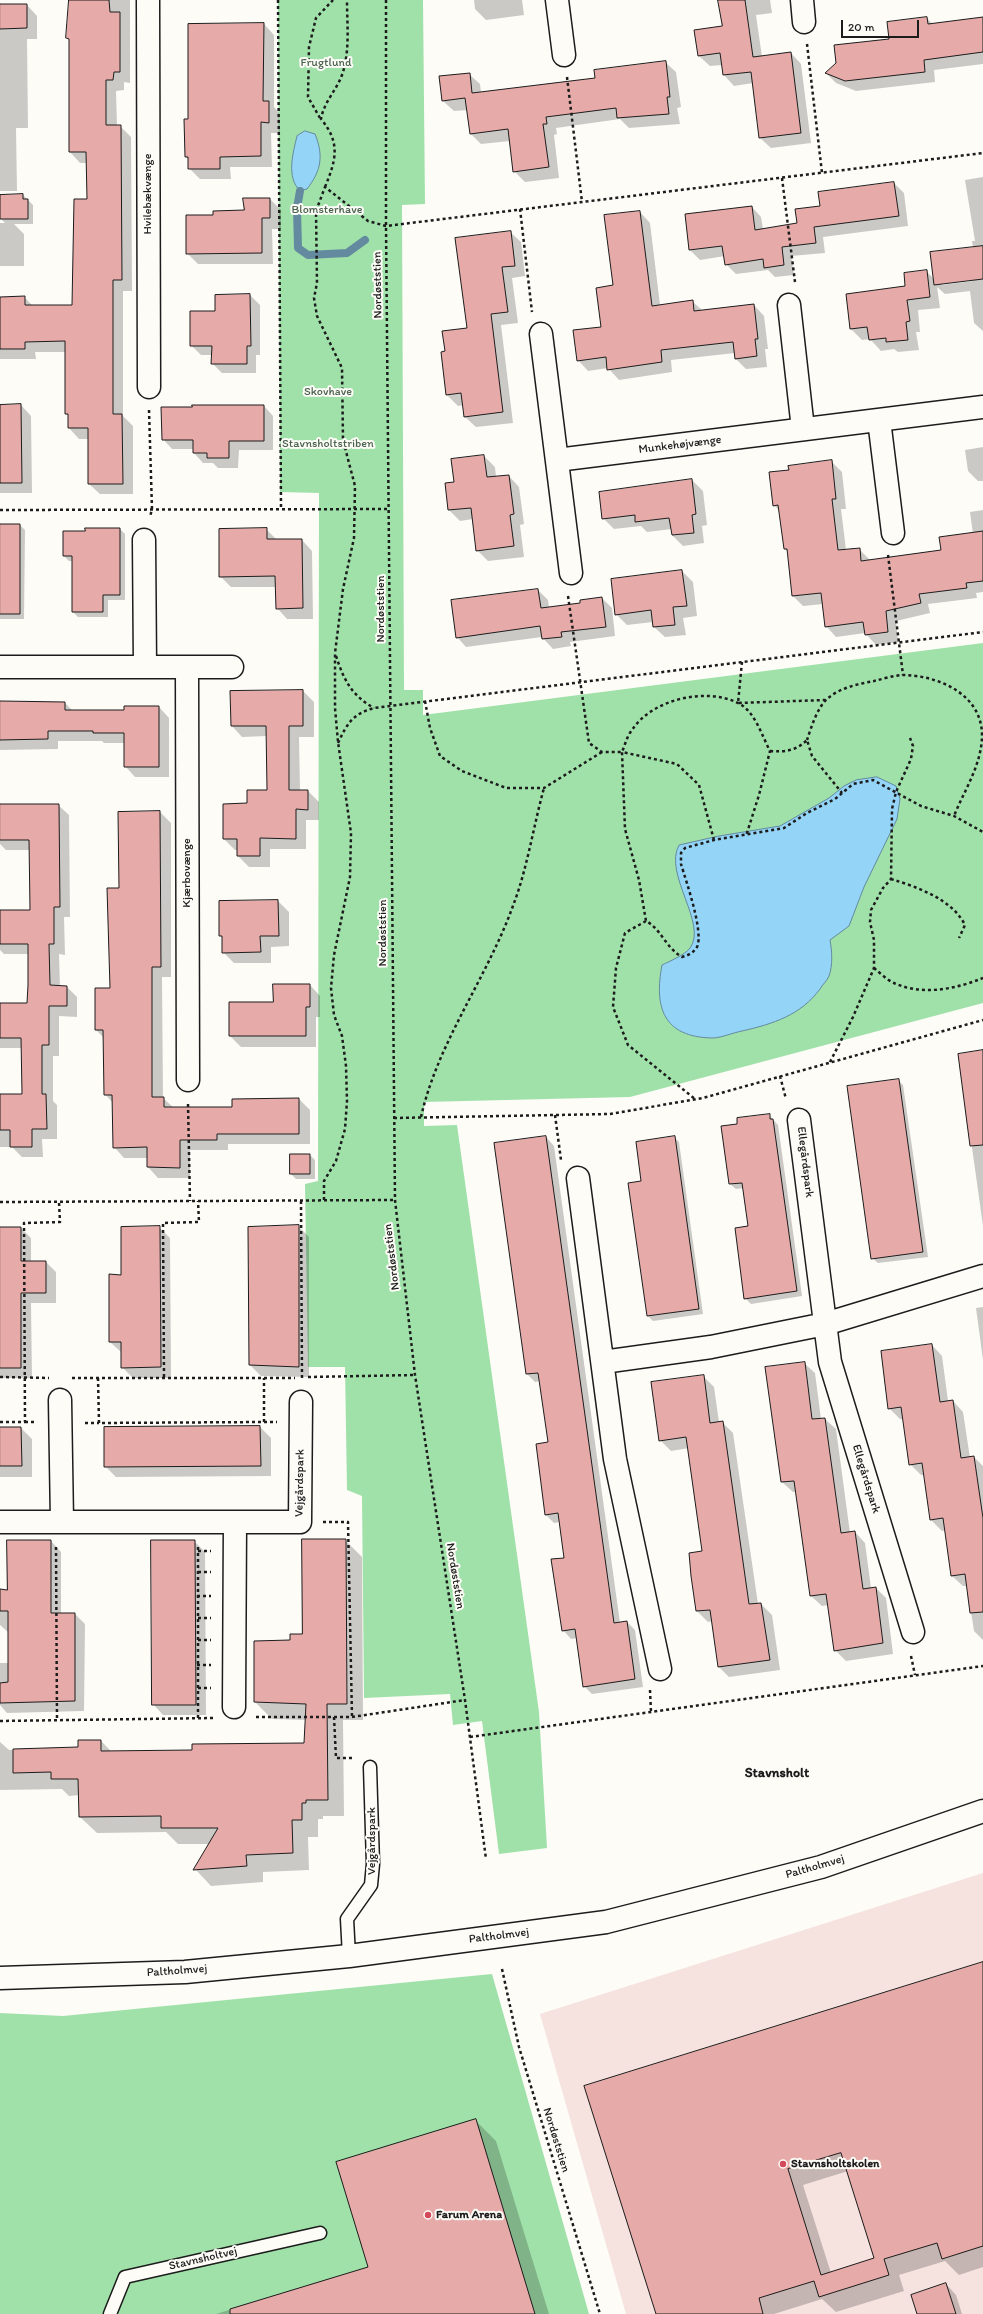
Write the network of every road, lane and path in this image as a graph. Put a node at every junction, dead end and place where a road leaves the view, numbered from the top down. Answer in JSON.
{"nodes":[{"id":1,"x":148,"y":0,"type":"edge"},
{"id":2,"x":278,"y":0,"type":"edge"},
{"id":3,"x":333,"y":0,"type":"edge"},
{"id":4,"x":347,"y":0,"type":"edge"},
{"id":5,"x":386,"y":0,"type":"edge"},
{"id":6,"x":557,"y":0,"type":"edge"},
{"id":7,"x":802,"y":0,"type":"edge"},
{"id":8,"x":804,"y":22,"type":"joint"},
{"id":9,"x":564,"y":55,"type":"joint"},
{"id":10,"x":321,"y":119,"type":"junction"},
{"id":11,"x":983,"y":153,"type":"edge"},
{"id":12,"x":822,"y":173,"type":"junction"},
{"id":13,"x":782,"y":178,"type":"junction"},
{"id":14,"x":325,"y":187,"type":"junction"},
{"id":15,"x":582,"y":202,"type":"junction"},
{"id":16,"x":520,"y":210,"type":"junction"},
{"id":17,"x":386,"y":226,"type":"junction"},
{"id":18,"x":789,"y":305,"type":"joint"},
{"id":19,"x":541,"y":334,"type":"joint"},
{"id":20,"x":148,"y":387,"type":"joint"},
{"id":21,"x":983,"y":407,"type":"edge"},
{"id":22,"x":879,"y":420,"type":"junction"},
{"id":23,"x":803,"y":429,"type":"junction"},
{"id":24,"x":557,"y":460,"type":"junction"},
{"id":25,"x":152,"y":509,"type":"junction"},
{"id":26,"x":281,"y":509,"type":"junction"},
{"id":27,"x":354,"y":509,"type":"junction"},
{"id":28,"x":389,"y":509,"type":"junction"},
{"id":29,"x":0,"y":510,"type":"edge"},
{"id":30,"x":893,"y":533,"type":"joint"},
{"id":31,"x":144,"y":540,"type":"dead end"},
{"id":32,"x":571,"y":573,"type":"joint"},
{"id":33,"x":983,"y":632,"type":"edge"},
{"id":34,"x":899,"y":642,"type":"junction"},
{"id":35,"x":335,"y":653,"type":"junction"},
{"id":36,"x":742,"y":662,"type":"junction"},
{"id":37,"x":0,"y":666,"type":"edge"},
{"id":38,"x":145,"y":667,"type":"junction"},
{"id":39,"x":187,"y":667,"type":"junction"},
{"id":40,"x":232,"y":667,"type":"dead end"},
{"id":41,"x":903,"y":675,"type":"junction"},
{"id":42,"x":580,"y":684,"type":"junction"},
{"id":43,"x":825,"y":700,"type":"junction"},
{"id":44,"x":426,"y":701,"type":"junction"},
{"id":45,"x":738,"y":703,"type":"junction"},
{"id":46,"x":391,"y":705,"type":"junction"},
{"id":47,"x":374,"y":708,"type":"junction"},
{"id":48,"x":910,"y":738,"type":"dead end"},
{"id":49,"x":807,"y":740,"type":"junction"},
{"id":50,"x":338,"y":744,"type":"junction"},
{"id":51,"x":770,"y":751,"type":"junction"},
{"id":52,"x":602,"y":752,"type":"junction"},
{"id":53,"x":622,"y":752,"type":"junction"},
{"id":54,"x":544,"y":788,"type":"junction"},
{"id":55,"x":896,"y":792,"type":"junction"},
{"id":56,"x":842,"y":793,"type":"junction"},
{"id":57,"x":954,"y":816,"type":"junction"},
{"id":58,"x":983,"y":832,"type":"edge"},
{"id":59,"x":746,"y":836,"type":"junction"},
{"id":60,"x":714,"y":840,"type":"junction"},
{"id":61,"x":891,"y":878,"type":"junction"},
{"id":62,"x":646,"y":921,"type":"junction"},
{"id":63,"x":959,"y":938,"type":"dead end"},
{"id":64,"x":874,"y":968,"type":"junction"},
{"id":65,"x":983,"y":978,"type":"edge"},
{"id":66,"x":983,"y":1020,"type":"edge"},
{"id":67,"x":830,"y":1062,"type":"junction"},
{"id":68,"x":780,"y":1076,"type":"junction"},
{"id":69,"x":188,"y":1080,"type":"joint"},
{"id":70,"x":696,"y":1099,"type":"junction"},
{"id":71,"x":794,"y":1113,"type":"joint"},
{"id":72,"x":555,"y":1115,"type":"junction"},
{"id":73,"x":394,"y":1118,"type":"junction"},
{"id":74,"x":421,"y":1118,"type":"junction"},
{"id":75,"x":578,"y":1178,"type":"joint"},
{"id":76,"x":301,"y":1200,"type":"junction"},
{"id":77,"x":324,"y":1200,"type":"junction"},
{"id":78,"x":395,"y":1200,"type":"junction"},
{"id":79,"x":190,"y":1201,"type":"junction"},
{"id":80,"x":198,"y":1201,"type":"junction"},
{"id":81,"x":0,"y":1202,"type":"edge"},
{"id":82,"x":59,"y":1202,"type":"junction"},
{"id":83,"x":983,"y":1276,"type":"edge"},
{"id":84,"x":825,"y":1324,"type":"junction"},
{"id":85,"x":603,"y":1362,"type":"junction"},
{"id":86,"x":415,"y":1375,"type":"junction"},
{"id":87,"x":26,"y":1377,"type":"junction"},
{"id":88,"x":164,"y":1377,"type":"junction"},
{"id":89,"x":302,"y":1377,"type":"junction"},
{"id":90,"x":0,"y":1378,"type":"edge"},
{"id":91,"x":54,"y":1378,"type":"dead end"},
{"id":92,"x":68,"y":1378,"type":"dead end"},
{"id":93,"x":98,"y":1378,"type":"junction"},
{"id":94,"x":264,"y":1378,"type":"junction"},
{"id":95,"x":60,"y":1400,"type":"dead end"},
{"id":96,"x":301,"y":1402,"type":"dead end"},
{"id":97,"x":0,"y":1422,"type":"edge"},
{"id":98,"x":0,"y":1522,"type":"edge"},
{"id":99,"x":59,"y":1522,"type":"junction"},
{"id":100,"x":198,"y":1522,"type":"junction"},
{"id":101,"x":235,"y":1522,"type":"junction"},
{"id":102,"x":300,"y":1522,"type":"junction"},
{"id":103,"x":913,"y":1632,"type":"dead end"},
{"id":104,"x":983,"y":1666,"type":"edge"},
{"id":105,"x":660,"y":1669,"type":"dead end"},
{"id":106,"x":464,"y":1700,"type":"junction"},
{"id":107,"x":236,"y":1714,"type":"junction"},
{"id":108,"x":334,"y":1717,"type":"junction"},
{"id":109,"x":352,"y":1717,"type":"junction"},
{"id":110,"x":198,"y":1718,"type":"junction"},
{"id":111,"x":56,"y":1720,"type":"junction"},
{"id":112,"x":0,"y":1721,"type":"edge"},
{"id":113,"x":470,"y":1737,"type":"junction"},
{"id":114,"x":370,"y":1766,"type":"joint"},
{"id":115,"x":983,"y":1811,"type":"edge"},
{"id":116,"x":486,"y":1859,"type":"dead end"},
{"id":117,"x":349,"y":1956,"type":"junction"},
{"id":118,"x":502,"y":1969,"type":"dead end"},
{"id":119,"x":0,"y":1978,"type":"edge"},
{"id":120,"x":320,"y":2233,"type":"dead end"},
{"id":121,"x":110,"y":2314,"type":"edge"},
{"id":122,"x":600,"y":2314,"type":"edge"}],
"edges":[{"from":1,"to":20,"type":"street","name":"Hvilebækvænge"},
{"from":2,"to":26,"type":"path"},
{"from":3,"to":10,"type":"path"},
{"from":4,"to":10,"type":"path"},
{"from":5,"to":17,"type":"path","name":"Nordøststien"},
{"from":6,"to":9,"type":"street"},
{"from":7,"to":8,"type":"street"},
{"from":8,"to":12,"type":"path"},
{"from":9,"to":15,"type":"path"},
{"from":10,"to":14,"type":"path"},
{"from":11,"to":12,"type":"path"},
{"from":12,"to":13,"type":"path"},
{"from":13,"to":15,"type":"path"},
{"from":13,"to":18,"type":"path"},
{"from":14,"to":17,"type":"path"},
{"from":14,"to":27,"type":"path"},
{"from":15,"to":16,"type":"path"},
{"from":16,"to":17,"type":"path"},
{"from":16,"to":19,"type":"path"},
{"from":17,"to":28,"type":"path","name":"Nordøststien"},
{"from":18,"to":23,"type":"street"},
{"from":19,"to":24,"type":"street"},
{"from":20,"to":25,"type":"path"},
{"from":21,"to":22,"type":"street","name":"Munkehøjvænge"},
{"from":22,"to":23,"type":"street","name":"Munkehøjvænge"},
{"from":22,"to":30,"type":"street"},
{"from":23,"to":24,"type":"street","name":"Munkehøjvænge"},
{"from":24,"to":32,"type":"street"},
{"from":25,"to":26,"type":"path"},
{"from":25,"to":29,"type":"path"},
{"from":26,"to":27,"type":"path"},
{"from":27,"to":28,"type":"path"},
{"from":27,"to":35,"type":"path"},
{"from":28,"to":46,"type":"path","name":"Nordøststien"},
{"from":30,"to":34,"type":"path"},
{"from":31,"to":38,"type":"street"},
{"from":32,"to":42,"type":"path"},
{"from":33,"to":34,"type":"path"},
{"from":34,"to":36,"type":"path"},
{"from":34,"to":41,"type":"path"},
{"from":35,"to":47,"type":"path"},
{"from":35,"to":50,"type":"path"},
{"from":36,"to":42,"type":"path"},
{"from":36,"to":45,"type":"path"},
{"from":37,"to":38,"type":"street"},
{"from":38,"to":39,"type":"street"},
{"from":39,"to":40,"type":"street"},
{"from":39,"to":69,"type":"street","name":"Kjærbovænge"},
{"from":41,"to":43,"type":"path"},
{"from":41,"to":57,"type":"path"},
{"from":42,"to":44,"type":"path"},
{"from":42,"to":52,"type":"path"},
{"from":43,"to":45,"type":"path"},
{"from":43,"to":49,"type":"path"},
{"from":44,"to":46,"type":"path"},
{"from":44,"to":54,"type":"path"},
{"from":45,"to":51,"type":"path"},
{"from":45,"to":53,"type":"path"},
{"from":46,"to":47,"type":"path"},
{"from":46,"to":73,"type":"path","name":"Nordøststien"},
{"from":47,"to":50,"type":"path"},
{"from":48,"to":55,"type":"path"},
{"from":49,"to":51,"type":"path"},
{"from":49,"to":56,"type":"path"},
{"from":50,"to":77,"type":"path"},
{"from":51,"to":59,"type":"path"},
{"from":52,"to":53,"type":"path"},
{"from":52,"to":54,"type":"path"},
{"from":53,"to":60,"type":"path"},
{"from":53,"to":62,"type":"path"},
{"from":54,"to":74,"type":"path"},
{"from":55,"to":56,"type":"path"},
{"from":55,"to":57,"type":"path"},
{"from":55,"to":61,"type":"path"},
{"from":56,"to":59,"type":"path"},
{"from":57,"to":58,"type":"path"},
{"from":59,"to":60,"type":"path"},
{"from":60,"to":62,"type":"path"},
{"from":61,"to":63,"type":"path"},
{"from":61,"to":64,"type":"path"},
{"from":62,"to":70,"type":"path"},
{"from":64,"to":65,"type":"path"},
{"from":64,"to":67,"type":"path"},
{"from":66,"to":67,"type":"path"},
{"from":67,"to":68,"type":"path"},
{"from":68,"to":70,"type":"path"},
{"from":68,"to":71,"type":"path"},
{"from":69,"to":79,"type":"path"},
{"from":70,"to":72,"type":"path"},
{"from":71,"to":84,"type":"street","name":"Ellegårdspark"},
{"from":72,"to":74,"type":"path"},
{"from":72,"to":75,"type":"path"},
{"from":73,"to":74,"type":"path"},
{"from":73,"to":78,"type":"path","name":"Nordøststien"},
{"from":75,"to":85,"type":"street"},
{"from":76,"to":77,"type":"path"},
{"from":76,"to":80,"type":"path"},
{"from":76,"to":89,"type":"path"},
{"from":77,"to":78,"type":"path"},
{"from":78,"to":86,"type":"path","name":"Nordøststien"},
{"from":79,"to":80,"type":"path"},
{"from":79,"to":82,"type":"path"},
{"from":80,"to":88,"type":"path"},
{"from":81,"to":82,"type":"path"},
{"from":82,"to":87,"type":"path"},
{"from":83,"to":84,"type":"street"},
{"from":84,"to":85,"type":"street"},
{"from":84,"to":103,"type":"street","name":"Ellegårdspark"},
{"from":85,"to":105,"type":"street"},
{"from":86,"to":89,"type":"path"},
{"from":86,"to":106,"type":"path","name":"Nordøststien"},
{"from":87,"to":90,"type":"path"},
{"from":87,"to":91,"type":"path"},
{"from":87,"to":97,"type":"path"},
{"from":88,"to":93,"type":"path"},
{"from":88,"to":94,"type":"path"},
{"from":89,"to":94,"type":"path"},
{"from":92,"to":93,"type":"path"},
{"from":93,"to":94,"type":"path"},
{"from":95,"to":99,"type":"street"},
{"from":96,"to":102,"type":"street","name":"Vejgårdspark"},
{"from":98,"to":99,"type":"street","name":"Vejgårdspark"},
{"from":99,"to":100,"type":"street","name":"Vejgårdspark"},
{"from":99,"to":111,"type":"path"},
{"from":100,"to":101,"type":"street","name":"Vejgårdspark"},
{"from":100,"to":110,"type":"path"},
{"from":101,"to":102,"type":"street","name":"Vejgårdspark"},
{"from":101,"to":107,"type":"street"},
{"from":102,"to":109,"type":"path"},
{"from":104,"to":113,"type":"path"},
{"from":106,"to":109,"type":"path"},
{"from":106,"to":113,"type":"path","name":"Nordøststien"},
{"from":107,"to":108,"type":"path"},
{"from":107,"to":110,"type":"path"},
{"from":108,"to":109,"type":"path"},
{"from":108,"to":114,"type":"path"},
{"from":110,"to":111,"type":"path"},
{"from":111,"to":112,"type":"path"},
{"from":113,"to":116,"type":"path","name":"Nordøststien"},
{"from":114,"to":117,"type":"lane","name":"Vejgårdspark"},
{"from":115,"to":117,"type":"street","name":"Paltholmvej"},
{"from":117,"to":119,"type":"street","name":"Paltholmvej"},
{"from":118,"to":122,"type":"path","name":"Nordøststien"},
{"from":120,"to":121,"type":"lane","name":"Stavnsholtvej"}]}
